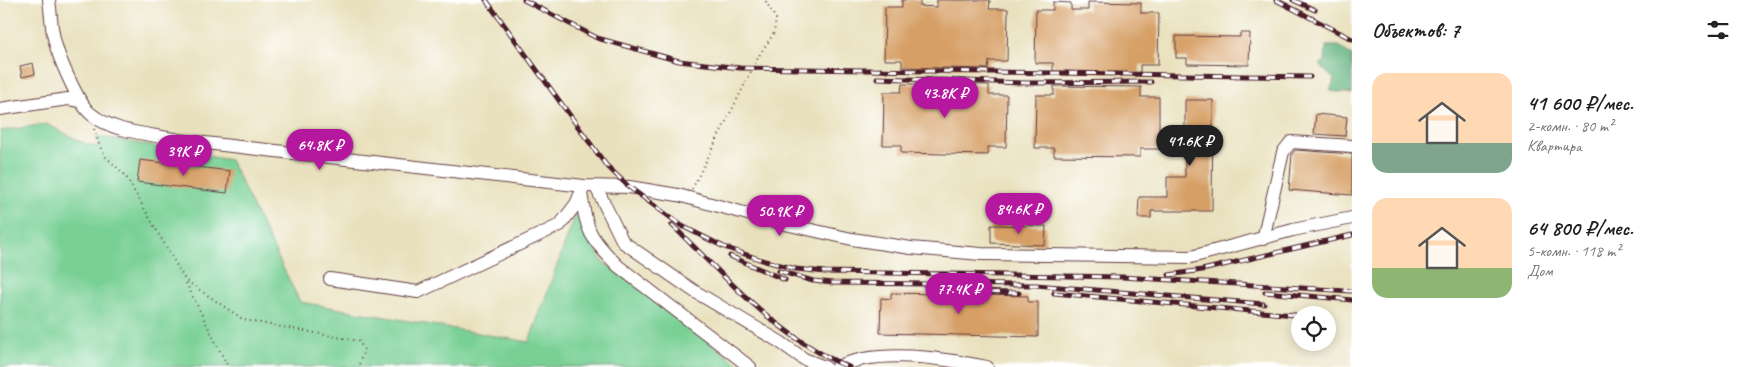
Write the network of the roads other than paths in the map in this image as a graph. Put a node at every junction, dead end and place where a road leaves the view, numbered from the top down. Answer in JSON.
{"nodes":[{"id":1,"x":49,"y":0,"type":"edge"},
{"id":2,"x":80,"y":101,"type":"junction"},
{"id":3,"x":0,"y":109,"type":"edge"},
{"id":4,"x":1352,"y":146,"type":"edge"},
{"id":5,"x":587,"y":188,"type":"junction"},
{"id":6,"x":1352,"y":218,"type":"edge"},
{"id":7,"x":1263,"y":239,"type":"junction"},
{"id":8,"x":330,"y":279,"type":"dead end"},
{"id":9,"x":750,"y":367,"type":"edge"},
{"id":10,"x":825,"y":367,"type":"edge"},
{"id":11,"x":837,"y":367,"type":"edge"},
{"id":12,"x":986,"y":367,"type":"edge"}],
"edges":[{"from":1,"to":2,"type":"street"},
{"from":2,"to":3,"type":"street"},
{"from":2,"to":5,"type":"street"},
{"from":4,"to":7,"type":"street"},
{"from":5,"to":7,"type":"street"},
{"from":5,"to":8,"type":"street"},
{"from":5,"to":9,"type":"street"},
{"from":5,"to":10,"type":"street"},
{"from":6,"to":7,"type":"street"},
{"from":11,"to":12,"type":"street"}]}
